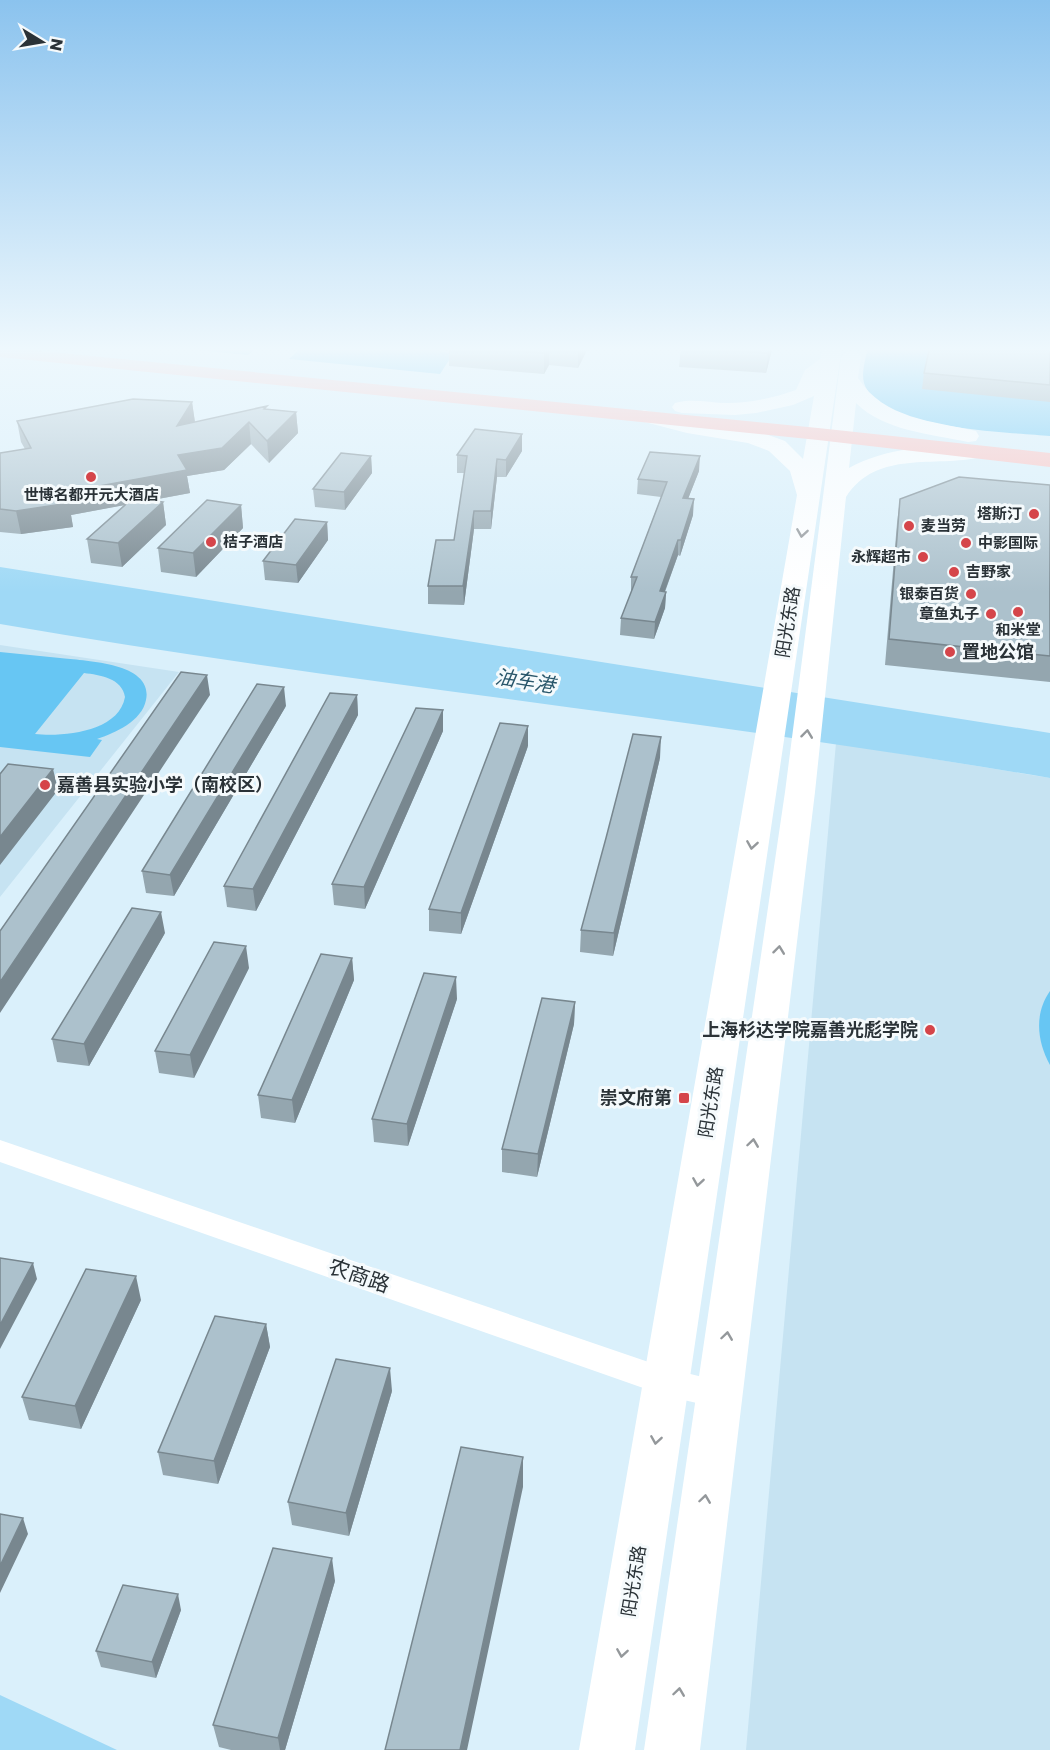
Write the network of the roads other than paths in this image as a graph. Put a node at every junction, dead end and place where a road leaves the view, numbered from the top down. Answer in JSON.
{"nodes":[{"id":1,"x":831,"y":428,"type":"joint"},
{"id":2,"x":698,"y":429,"type":"edge"},
{"id":3,"x":837,"y":429,"type":"edge"},
{"id":4,"x":927,"y":429,"type":"edge"},
{"id":5,"x":971,"y":444,"type":"junction"},
{"id":6,"x":1050,"y":444,"type":"edge"},
{"id":7,"x":1050,"y":460,"type":"edge"},
{"id":8,"x":808,"y":495,"type":"junction"},
{"id":9,"x":834,"y":498,"type":"junction"},
{"id":10,"x":0,"y":1151,"type":"edge"},
{"id":11,"x":666,"y":1382,"type":"junction"},
{"id":12,"x":719,"y":1394,"type":"junction"},
{"id":13,"x":607,"y":1750,"type":"edge"},
{"id":14,"x":672,"y":1750,"type":"edge"}],
"edges":[{"from":1,"to":8,"type":"main road","name":"阳光东路"},
{"from":1,"to":9,"type":"main road","name":"阳光东路"},
{"from":2,"to":8,"type":"main road"},
{"from":3,"to":5,"type":"main road"},
{"from":4,"to":5,"type":"main road"},
{"from":5,"to":6,"type":"main road"},
{"from":5,"to":7,"type":"main road"},
{"from":5,"to":9,"type":"main road"},
{"from":8,"to":11,"type":"main road","name":"阳光东路","one_way":true},
{"from":12,"to":9,"type":"main road","name":"阳光东路","one_way":true},
{"from":10,"to":11,"type":"street","name":"农商路"},
{"from":11,"to":12,"type":"street","name":"农商路"},
{"from":11,"to":13,"type":"main road","name":"阳光东路","one_way":true},
{"from":14,"to":12,"type":"main road","name":"阳光东路","one_way":true}]}
